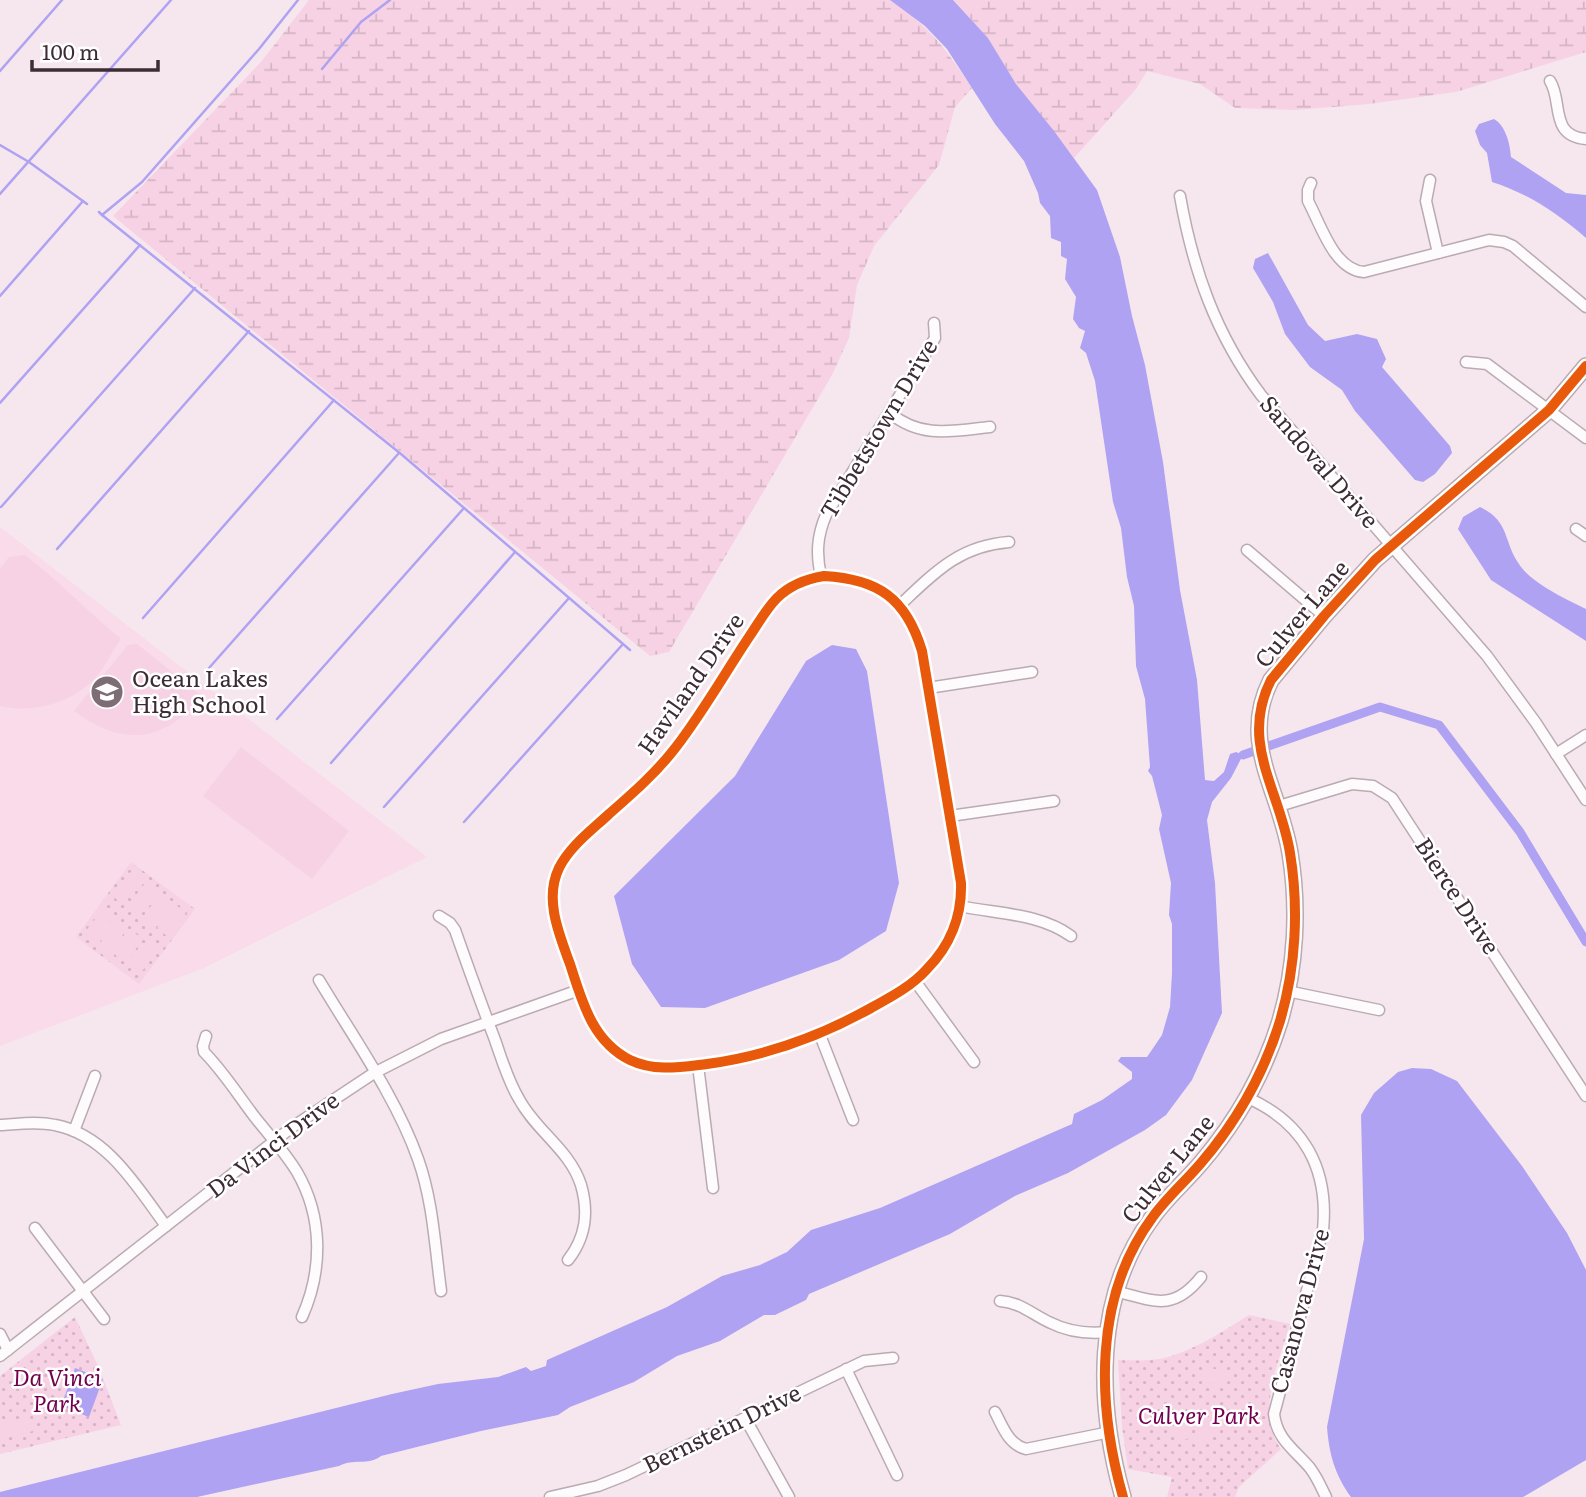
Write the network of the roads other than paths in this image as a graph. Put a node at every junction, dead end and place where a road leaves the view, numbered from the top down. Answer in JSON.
{"nodes":[{"id":1,"x":1550,"y":81,"type":"dead end"},
{"id":2,"x":1586,"y":139,"type":"edge"},
{"id":3,"x":1430,"y":180,"type":"dead end"},
{"id":4,"x":1311,"y":183,"type":"dead end"},
{"id":5,"x":1180,"y":196,"type":"dead end"},
{"id":6,"x":1438,"y":253,"type":"junction"},
{"id":7,"x":1586,"y":307,"type":"edge"},
{"id":8,"x":934,"y":323,"type":"dead end"},
{"id":9,"x":1466,"y":362,"type":"dead end"},
{"id":10,"x":1586,"y":366,"type":"edge"},
{"id":11,"x":1549,"y":410,"type":"junction"},
{"id":12,"x":890,"y":413,"type":"junction"},
{"id":13,"x":990,"y":427,"type":"dead end"},
{"id":14,"x":1586,"y":438,"type":"edge"},
{"id":15,"x":1576,"y":529,"type":"dead end"},
{"id":16,"x":1586,"y":536,"type":"edge"},
{"id":17,"x":1009,"y":542,"type":"dead end"},
{"id":18,"x":1391,"y":545,"type":"junction"},
{"id":19,"x":1247,"y":550,"type":"dead end"},
{"id":20,"x":821,"y":576,"type":"junction"},
{"id":21,"x":900,"y":605,"type":"junction"},
{"id":22,"x":1324,"y":616,"type":"junction"},
{"id":23,"x":1032,"y":672,"type":"dead end"},
{"id":24,"x":928,"y":688,"type":"junction"},
{"id":25,"x":1586,"y":735,"type":"edge"},
{"id":26,"x":1556,"y":754,"type":"junction"},
{"id":27,"x":1586,"y":800,"type":"edge"},
{"id":28,"x":1054,"y":801,"type":"dead end"},
{"id":29,"x":1279,"y":806,"type":"junction"},
{"id":30,"x":950,"y":816,"type":"junction"},
{"id":31,"x":960,"y":906,"type":"junction"},
{"id":32,"x":439,"y":916,"type":"dead end"},
{"id":33,"x":1070,"y":936,"type":"dead end"},
{"id":34,"x":319,"y":981,"type":"dead end"},
{"id":35,"x":915,"y":981,"type":"junction"},
{"id":36,"x":579,"y":990,"type":"junction"},
{"id":37,"x":1287,"y":991,"type":"junction"},
{"id":38,"x":1380,"y":1010,"type":"dead end"},
{"id":39,"x":488,"y":1022,"type":"junction"},
{"id":40,"x":820,"y":1035,"type":"junction"},
{"id":41,"x":206,"y":1036,"type":"dead end"},
{"id":42,"x":974,"y":1062,"type":"dead end"},
{"id":43,"x":698,"y":1065,"type":"junction"},
{"id":44,"x":374,"y":1073,"type":"junction"},
{"id":45,"x":95,"y":1076,"type":"dead end"},
{"id":46,"x":1586,"y":1097,"type":"edge"},
{"id":47,"x":1248,"y":1098,"type":"junction"},
{"id":48,"x":853,"y":1119,"type":"dead end"},
{"id":49,"x":0,"y":1125,"type":"edge"},
{"id":50,"x":74,"y":1131,"type":"junction"},
{"id":51,"x":274,"y":1142,"type":"junction"},
{"id":52,"x":713,"y":1188,"type":"dead end"},
{"id":53,"x":166,"y":1226,"type":"junction"},
{"id":54,"x":35,"y":1228,"type":"dead end"},
{"id":55,"x":568,"y":1260,"type":"dead end"},
{"id":56,"x":1201,"y":1277,"type":"dead end"},
{"id":57,"x":83,"y":1291,"type":"junction"},
{"id":58,"x":441,"y":1291,"type":"dead end"},
{"id":59,"x":1115,"y":1292,"type":"junction"},
{"id":60,"x":1000,"y":1301,"type":"dead end"},
{"id":61,"x":302,"y":1317,"type":"dead end"},
{"id":62,"x":104,"y":1319,"type":"dead end"},
{"id":63,"x":1107,"y":1332,"type":"junction"},
{"id":64,"x":0,"y":1334,"type":"edge"},
{"id":65,"x":4,"y":1353,"type":"edge"},
{"id":66,"x":892,"y":1358,"type":"dead end"},
{"id":67,"x":846,"y":1370,"type":"junction"},
{"id":68,"x":995,"y":1412,"type":"dead end"},
{"id":69,"x":745,"y":1418,"type":"junction"},
{"id":70,"x":1110,"y":1432,"type":"junction"},
{"id":71,"x":897,"y":1475,"type":"dead end"},
{"id":72,"x":550,"y":1497,"type":"edge"},
{"id":73,"x":789,"y":1497,"type":"edge"},
{"id":74,"x":1123,"y":1497,"type":"edge"},
{"id":75,"x":1326,"y":1497,"type":"edge"}],
"edges":[{"from":1,"to":2,"type":"street"},
{"from":3,"to":6,"type":"street"},
{"from":4,"to":6,"type":"street"},
{"from":5,"to":18,"type":"street","name":"Sandoval Drive"},
{"from":6,"to":7,"type":"street"},
{"from":8,"to":12,"type":"street","name":"Tibbetstown Drive"},
{"from":9,"to":11,"type":"street"},
{"from":10,"to":11,"type":"street","name":"Culver Lane"},
{"from":11,"to":14,"type":"street"},
{"from":11,"to":18,"type":"street","name":"Culver Lane"},
{"from":12,"to":13,"type":"street"},
{"from":12,"to":20,"type":"street","name":"Tibbetstown Drive"},
{"from":15,"to":16,"type":"street"},
{"from":17,"to":21,"type":"street"},
{"from":18,"to":22,"type":"street","name":"Culver Lane"},
{"from":18,"to":26,"type":"street","name":"Sandoval Drive"},
{"from":19,"to":22,"type":"street"},
{"from":20,"to":21,"type":"street","name":"Haviland Drive"},
{"from":20,"to":36,"type":"street","name":"Haviland Drive"},
{"from":21,"to":24,"type":"street","name":"Haviland Drive"},
{"from":22,"to":29,"type":"street","name":"Culver Lane"},
{"from":23,"to":24,"type":"street"},
{"from":24,"to":30,"type":"street","name":"Haviland Drive"},
{"from":25,"to":26,"type":"street"},
{"from":26,"to":27,"type":"street","name":"Sandoval Drive"},
{"from":28,"to":30,"type":"street"},
{"from":29,"to":37,"type":"street","name":"Culver Lane"},
{"from":29,"to":46,"type":"street","name":"Bierce Drive"},
{"from":30,"to":31,"type":"street","name":"Haviland Drive"},
{"from":31,"to":33,"type":"street"},
{"from":31,"to":35,"type":"street","name":"Haviland Drive"},
{"from":32,"to":39,"type":"street"},
{"from":34,"to":44,"type":"street"},
{"from":35,"to":40,"type":"street","name":"Haviland Drive"},
{"from":35,"to":42,"type":"street"},
{"from":36,"to":39,"type":"street","name":"Da Vinci Drive"},
{"from":36,"to":43,"type":"street","name":"Haviland Drive"},
{"from":37,"to":38,"type":"street"},
{"from":37,"to":47,"type":"street","name":"Culver Lane"},
{"from":39,"to":44,"type":"street","name":"Da Vinci Drive"},
{"from":39,"to":55,"type":"street"},
{"from":40,"to":43,"type":"street","name":"Haviland Drive"},
{"from":40,"to":48,"type":"street"},
{"from":41,"to":51,"type":"street"},
{"from":43,"to":52,"type":"street"},
{"from":44,"to":51,"type":"street","name":"Da Vinci Drive"},
{"from":44,"to":58,"type":"street"},
{"from":45,"to":50,"type":"street"},
{"from":47,"to":59,"type":"street","name":"Culver Lane"},
{"from":47,"to":75,"type":"street","name":"Casanova Drive"},
{"from":49,"to":50,"type":"street"},
{"from":50,"to":53,"type":"street"},
{"from":51,"to":53,"type":"street","name":"Da Vinci Drive"},
{"from":51,"to":61,"type":"street"},
{"from":53,"to":57,"type":"street","name":"Da Vinci Drive"},
{"from":54,"to":57,"type":"street"},
{"from":56,"to":59,"type":"street"},
{"from":57,"to":62,"type":"street"},
{"from":57,"to":65,"type":"street","name":"Da Vinci Drive"},
{"from":59,"to":63,"type":"street","name":"Culver Lane"},
{"from":60,"to":63,"type":"street"},
{"from":63,"to":70,"type":"street","name":"Culver Lane"},
{"from":64,"to":65,"type":"street"},
{"from":66,"to":67,"type":"street","name":"Bernstein Drive"},
{"from":67,"to":69,"type":"street","name":"Bernstein Drive"},
{"from":67,"to":71,"type":"street"},
{"from":68,"to":70,"type":"street"},
{"from":69,"to":72,"type":"street","name":"Bernstein Drive"},
{"from":69,"to":73,"type":"street"},
{"from":70,"to":74,"type":"street","name":"Culver Lane"}]}
